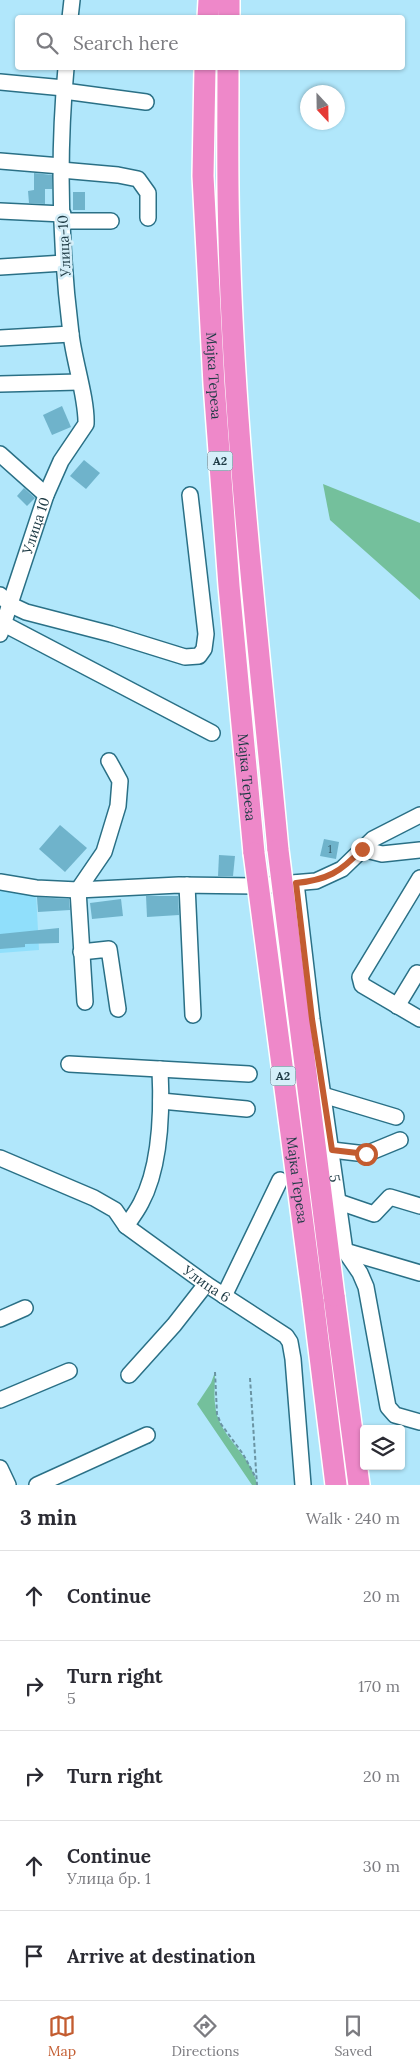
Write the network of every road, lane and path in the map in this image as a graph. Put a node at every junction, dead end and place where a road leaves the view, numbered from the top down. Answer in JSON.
{"nodes":[{"id":1,"x":72,"y":0,"type":"edge"},
{"id":2,"x":209,"y":0,"type":"edge"},
{"id":3,"x":230,"y":0,"type":"edge"},
{"id":4,"x":70,"y":15,"type":"edge"},
{"id":5,"x":208,"y":15,"type":"edge"},
{"id":6,"x":229,"y":15,"type":"edge"},
{"id":7,"x":66,"y":70,"type":"edge"},
{"id":8,"x":205,"y":70,"type":"edge"},
{"id":9,"x":228,"y":70,"type":"edge"},
{"id":10,"x":0,"y":82,"type":"edge"},
{"id":11,"x":64,"y":89,"type":"junction"},
{"id":12,"x":146,"y":102,"type":"dead end"},
{"id":13,"x":0,"y":161,"type":"edge"},
{"id":14,"x":61,"y":168,"type":"junction"},
{"id":15,"x":0,"y":211,"type":"edge"},
{"id":16,"x":63,"y":218,"type":"junction"},
{"id":17,"x":148,"y":218,"type":"dead end"},
{"id":18,"x":111,"y":221,"type":"dead end"},
{"id":19,"x":64,"y":263,"type":"junction"},
{"id":20,"x":0,"y":267,"type":"edge"},
{"id":21,"x":71,"y":334,"type":"junction"},
{"id":22,"x":0,"y":338,"type":"edge"},
{"id":23,"x":79,"y":382,"type":"junction"},
{"id":24,"x":0,"y":384,"type":"edge"},
{"id":25,"x":86,"y":424,"type":"joint"},
{"id":26,"x":0,"y":454,"type":"edge"},
{"id":27,"x":46,"y":495,"type":"junction"},
{"id":28,"x":190,"y":495,"type":"dead end"},
{"id":29,"x":5,"y":600,"type":"edge"},
{"id":30,"x":2,"y":629,"type":"edge"},
{"id":31,"x":212,"y":733,"type":"dead end"},
{"id":32,"x":109,"y":760,"type":"dead end"},
{"id":33,"x":420,"y":815,"type":"edge"},
{"id":34,"x":362,"y":849,"type":"junction"},
{"id":35,"x":420,"y":850,"type":"edge"},
{"id":36,"x":420,"y":878,"type":"edge"},
{"id":37,"x":0,"y":882,"type":"edge"},
{"id":38,"x":296,"y":883,"type":"junction"},
{"id":39,"x":188,"y":885,"type":"junction"},
{"id":40,"x":78,"y":890,"type":"junction"},
{"id":41,"x":81,"y":952,"type":"junction"},
{"id":42,"x":417,"y":972,"type":"dead end"},
{"id":43,"x":85,"y":1002,"type":"dead end"},
{"id":44,"x":397,"y":1006,"type":"junction"},
{"id":45,"x":118,"y":1009,"type":"dead end"},
{"id":46,"x":193,"y":1015,"type":"dead end"},
{"id":47,"x":420,"y":1019,"type":"edge"},
{"id":48,"x":69,"y":1064,"type":"dead end"},
{"id":49,"x":160,"y":1069,"type":"junction"},
{"id":50,"x":248,"y":1074,"type":"dead end"},
{"id":51,"x":323,"y":1095,"type":"junction"},
{"id":52,"x":161,"y":1101,"type":"junction"},
{"id":53,"x":247,"y":1110,"type":"dead end"},
{"id":54,"x":396,"y":1117,"type":"dead end"},
{"id":55,"x":400,"y":1140,"type":"dead end"},
{"id":56,"x":332,"y":1150,"type":"junction"},
{"id":57,"x":0,"y":1158,"type":"edge"},
{"id":58,"x":280,"y":1180,"type":"dead end"},
{"id":59,"x":339,"y":1202,"type":"junction"},
{"id":60,"x":420,"y":1206,"type":"edge"},
{"id":61,"x":126,"y":1226,"type":"junction"},
{"id":62,"x":345,"y":1251,"type":"junction"},
{"id":63,"x":420,"y":1273,"type":"edge"},
{"id":64,"x":206,"y":1284,"type":"junction"},
{"id":65,"x":224,"y":1296,"type":"junction"},
{"id":66,"x":25,"y":1308,"type":"dead end"},
{"id":67,"x":0,"y":1319,"type":"edge"},
{"id":68,"x":69,"y":1371,"type":"dead end"},
{"id":69,"x":215,"y":1372,"type":"dead end"},
{"id":70,"x":129,"y":1375,"type":"dead end"},
{"id":71,"x":250,"y":1378,"type":"dead end"},
{"id":72,"x":0,"y":1400,"type":"edge"},
{"id":73,"x":420,"y":1422,"type":"edge"},
{"id":74,"x":147,"y":1435,"type":"dead end"},
{"id":75,"x":0,"y":1468,"type":"edge"},
{"id":76,"x":256,"y":1478,"type":"junction"},
{"id":77,"x":8,"y":1485,"type":"edge"},
{"id":78,"x":37,"y":1485,"type":"edge"},
{"id":79,"x":258,"y":1485,"type":"edge"},
{"id":80,"x":303,"y":1485,"type":"edge"},
{"id":81,"x":336,"y":1485,"type":"edge"},
{"id":82,"x":359,"y":1485,"type":"edge"}],
"edges":[{"from":1,"to":4,"type":"street"},
{"from":2,"to":5,"type":"highway"},
{"from":3,"to":6,"type":"highway"},
{"from":7,"to":11,"type":"street","name":"Улица-10"},
{"from":8,"to":81,"type":"highway","name":"Мајка Тереза","number":"A2","bridge":true},
{"from":9,"to":82,"type":"highway","name":"Мајка Тереза","number":"A2","bridge":true},
{"from":10,"to":11,"type":"street"},
{"from":11,"to":12,"type":"street"},
{"from":11,"to":14,"type":"street","name":"Улица-10"},
{"from":13,"to":14,"type":"street"},
{"from":14,"to":16,"type":"street","name":"Улица-10"},
{"from":14,"to":17,"type":"street"},
{"from":15,"to":16,"type":"street"},
{"from":16,"to":18,"type":"street"},
{"from":16,"to":19,"type":"street","name":"Улица-10"},
{"from":19,"to":20,"type":"street"},
{"from":19,"to":21,"type":"street","name":"Улица-10"},
{"from":21,"to":22,"type":"street"},
{"from":21,"to":23,"type":"street","name":"Улица-10"},
{"from":23,"to":24,"type":"street"},
{"from":23,"to":25,"type":"street","name":"Улица-10"},
{"from":25,"to":27,"type":"street","name":"Улица 10"},
{"from":26,"to":27,"type":"street"},
{"from":27,"to":29,"type":"street","name":"Улица 10"},
{"from":28,"to":29,"type":"street"},
{"from":29,"to":30,"type":"street","name":"Улица 10"},
{"from":30,"to":31,"type":"street"},
{"from":32,"to":40,"type":"street"},
{"from":33,"to":34,"type":"street"},
{"from":34,"to":35,"type":"street"},
{"from":34,"to":38,"type":"street"},
{"from":36,"to":44,"type":"street"},
{"from":37,"to":40,"type":"street"},
{"from":38,"to":39,"type":"street"},
{"from":38,"to":51,"type":"street","name":"5"},
{"from":39,"to":40,"type":"street"},
{"from":39,"to":46,"type":"street"},
{"from":40,"to":41,"type":"street"},
{"from":41,"to":43,"type":"street"},
{"from":41,"to":45,"type":"street"},
{"from":42,"to":44,"type":"street"},
{"from":44,"to":47,"type":"street"},
{"from":48,"to":49,"type":"street"},
{"from":49,"to":50,"type":"street"},
{"from":49,"to":52,"type":"street"},
{"from":51,"to":54,"type":"street"},
{"from":51,"to":56,"type":"street","name":"5"},
{"from":52,"to":53,"type":"street"},
{"from":52,"to":61,"type":"street"},
{"from":55,"to":56,"type":"street"},
{"from":56,"to":59,"type":"street","name":"5"},
{"from":57,"to":61,"type":"street","name":"Улица 6"},
{"from":58,"to":65,"type":"street"},
{"from":59,"to":60,"type":"street"},
{"from":59,"to":62,"type":"street","name":"5"},
{"from":61,"to":64,"type":"street","name":"Улица 6"},
{"from":62,"to":63,"type":"street"},
{"from":62,"to":73,"type":"street","name":"5"},
{"from":64,"to":65,"type":"street","name":"Улица 6"},
{"from":64,"to":70,"type":"street"},
{"from":65,"to":80,"type":"street","name":"Улица 6"},
{"from":66,"to":67,"type":"street"},
{"from":68,"to":72,"type":"street"},
{"from":69,"to":76,"type":"path"},
{"from":71,"to":76,"type":"path"},
{"from":74,"to":78,"type":"street"},
{"from":75,"to":77,"type":"street"},
{"from":76,"to":79,"type":"path"}]}
